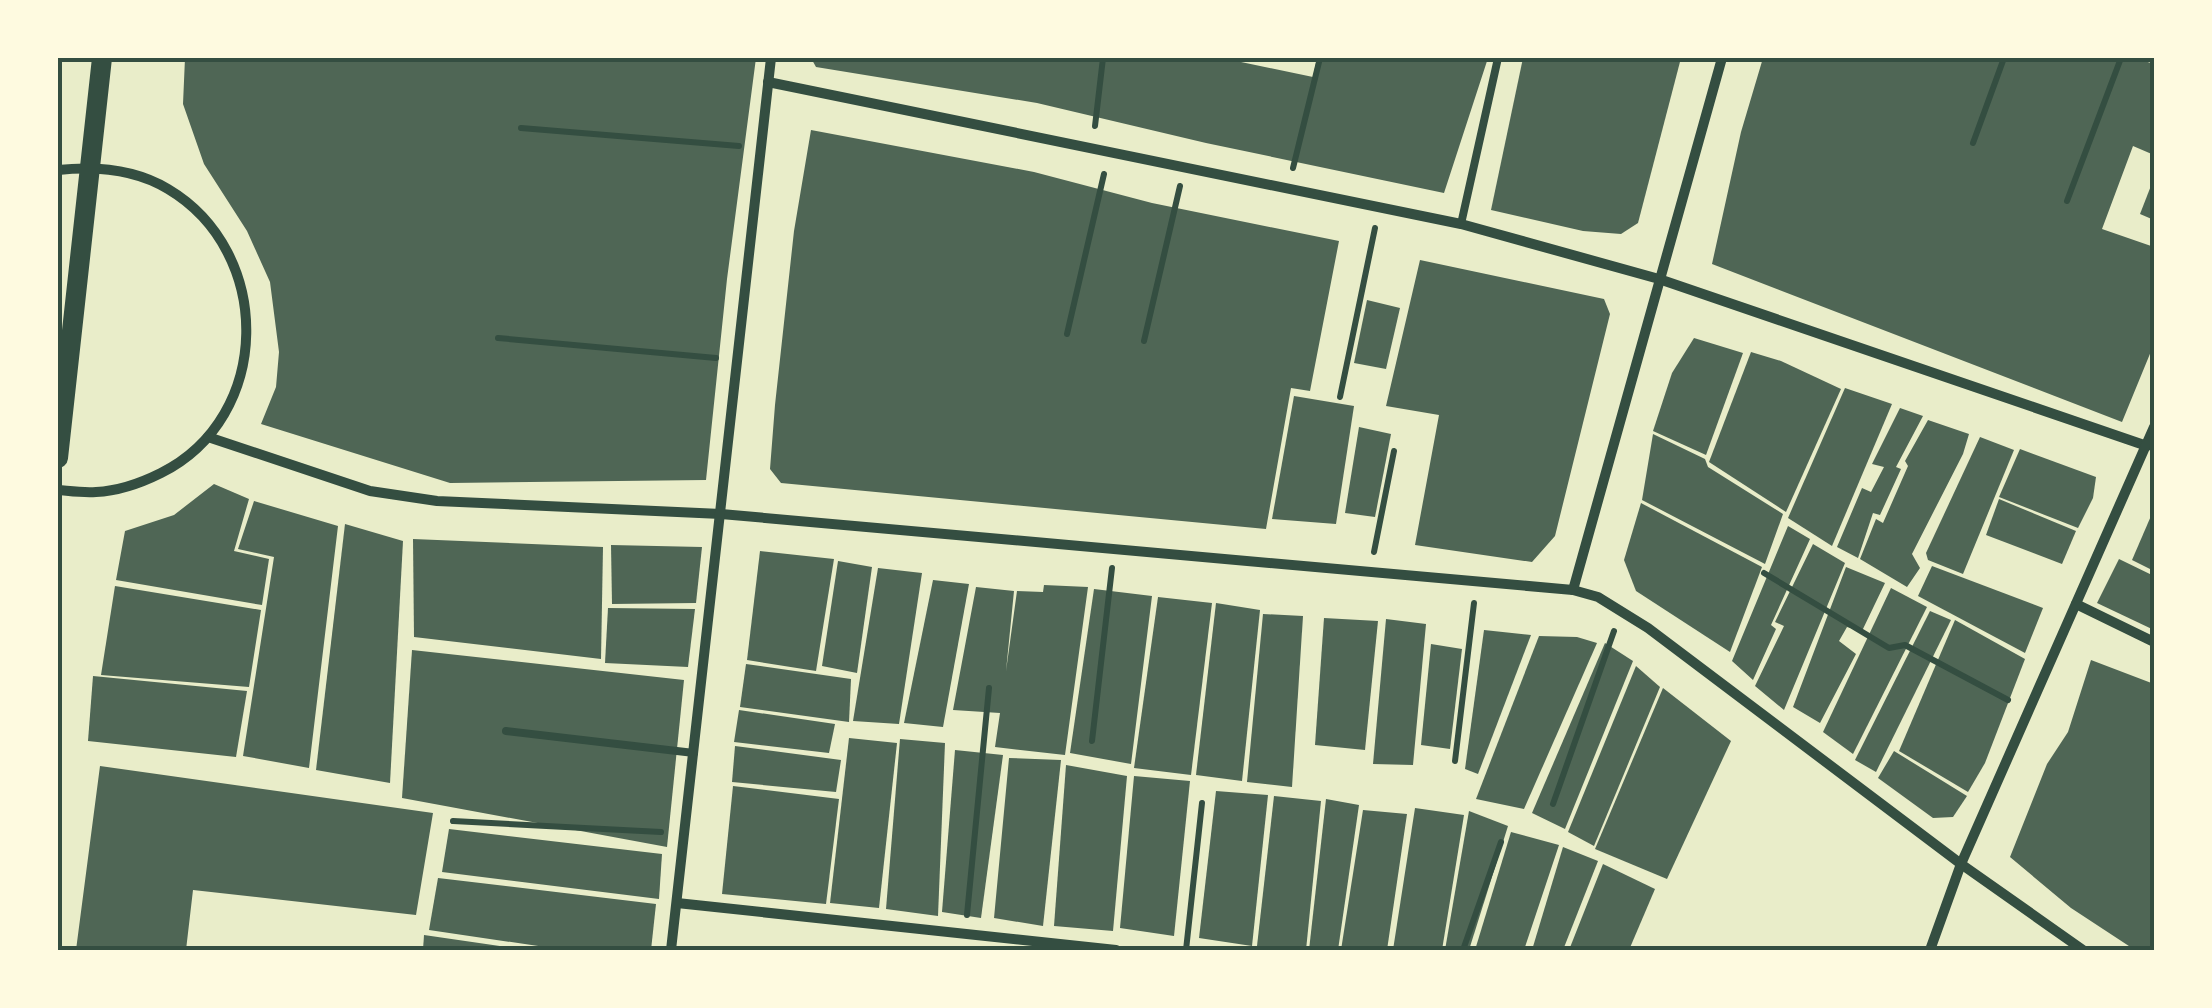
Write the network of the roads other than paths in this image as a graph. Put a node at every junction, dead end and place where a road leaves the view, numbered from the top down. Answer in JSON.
{"nodes":[{"id":1,"x":102,"y":58,"type":"edge"},
{"id":2,"x":771,"y":58,"type":"edge"},
{"id":3,"x":1498,"y":58,"type":"edge"},
{"id":4,"x":1722,"y":58,"type":"edge"},
{"id":5,"x":768,"y":82,"type":"junction"},
{"id":6,"x":90,"y":166,"type":"junction"},
{"id":7,"x":58,"y":170,"type":"edge"},
{"id":8,"x":1461,"y":224,"type":"junction"},
{"id":9,"x":1659,"y":280,"type":"junction"},
{"id":10,"x":2154,"y":427,"type":"edge"},
{"id":11,"x":208,"y":437,"type":"junction"},
{"id":12,"x":2146,"y":446,"type":"junction"},
{"id":13,"x":58,"y":458,"type":"edge"},
{"id":14,"x":58,"y":490,"type":"edge"},
{"id":15,"x":722,"y":514,"type":"junction"},
{"id":16,"x":1573,"y":590,"type":"junction"},
{"id":17,"x":2076,"y":604,"type":"junction"},
{"id":18,"x":2154,"y":642,"type":"edge"},
{"id":19,"x":506,"y":731,"type":"dead end"},
{"id":20,"x":694,"y":754,"type":"junction"},
{"id":21,"x":1960,"y":864,"type":"junction"},
{"id":22,"x":677,"y":903,"type":"junction"},
{"id":23,"x":672,"y":950,"type":"edge"},
{"id":24,"x":1116,"y":950,"type":"edge"},
{"id":25,"x":1930,"y":950,"type":"edge"},
{"id":26,"x":2084,"y":950,"type":"edge"}],
"edges":[{"from":1,"to":6,"type":"main road"},
{"from":2,"to":5,"type":"street"},
{"from":3,"to":8,"type":"lane"},
{"from":4,"to":9,"type":"street"},
{"from":5,"to":8,"type":"street"},
{"from":5,"to":15,"type":"street"},
{"from":6,"to":7,"type":"street"},
{"from":6,"to":11,"type":"street"},
{"from":6,"to":13,"type":"main road"},
{"from":8,"to":9,"type":"street"},
{"from":9,"to":12,"type":"street"},
{"from":9,"to":16,"type":"street"},
{"from":10,"to":12,"type":"street"},
{"from":11,"to":14,"type":"street"},
{"from":11,"to":15,"type":"street"},
{"from":12,"to":17,"type":"street"},
{"from":15,"to":16,"type":"street"},
{"from":15,"to":20,"type":"street"},
{"from":16,"to":21,"type":"street"},
{"from":17,"to":18,"type":"street"},
{"from":17,"to":21,"type":"street"},
{"from":19,"to":20,"type":"lane"},
{"from":20,"to":22,"type":"street"},
{"from":21,"to":25,"type":"street"},
{"from":21,"to":26,"type":"street"},
{"from":22,"to":23,"type":"street"},
{"from":22,"to":24,"type":"street"}]}
